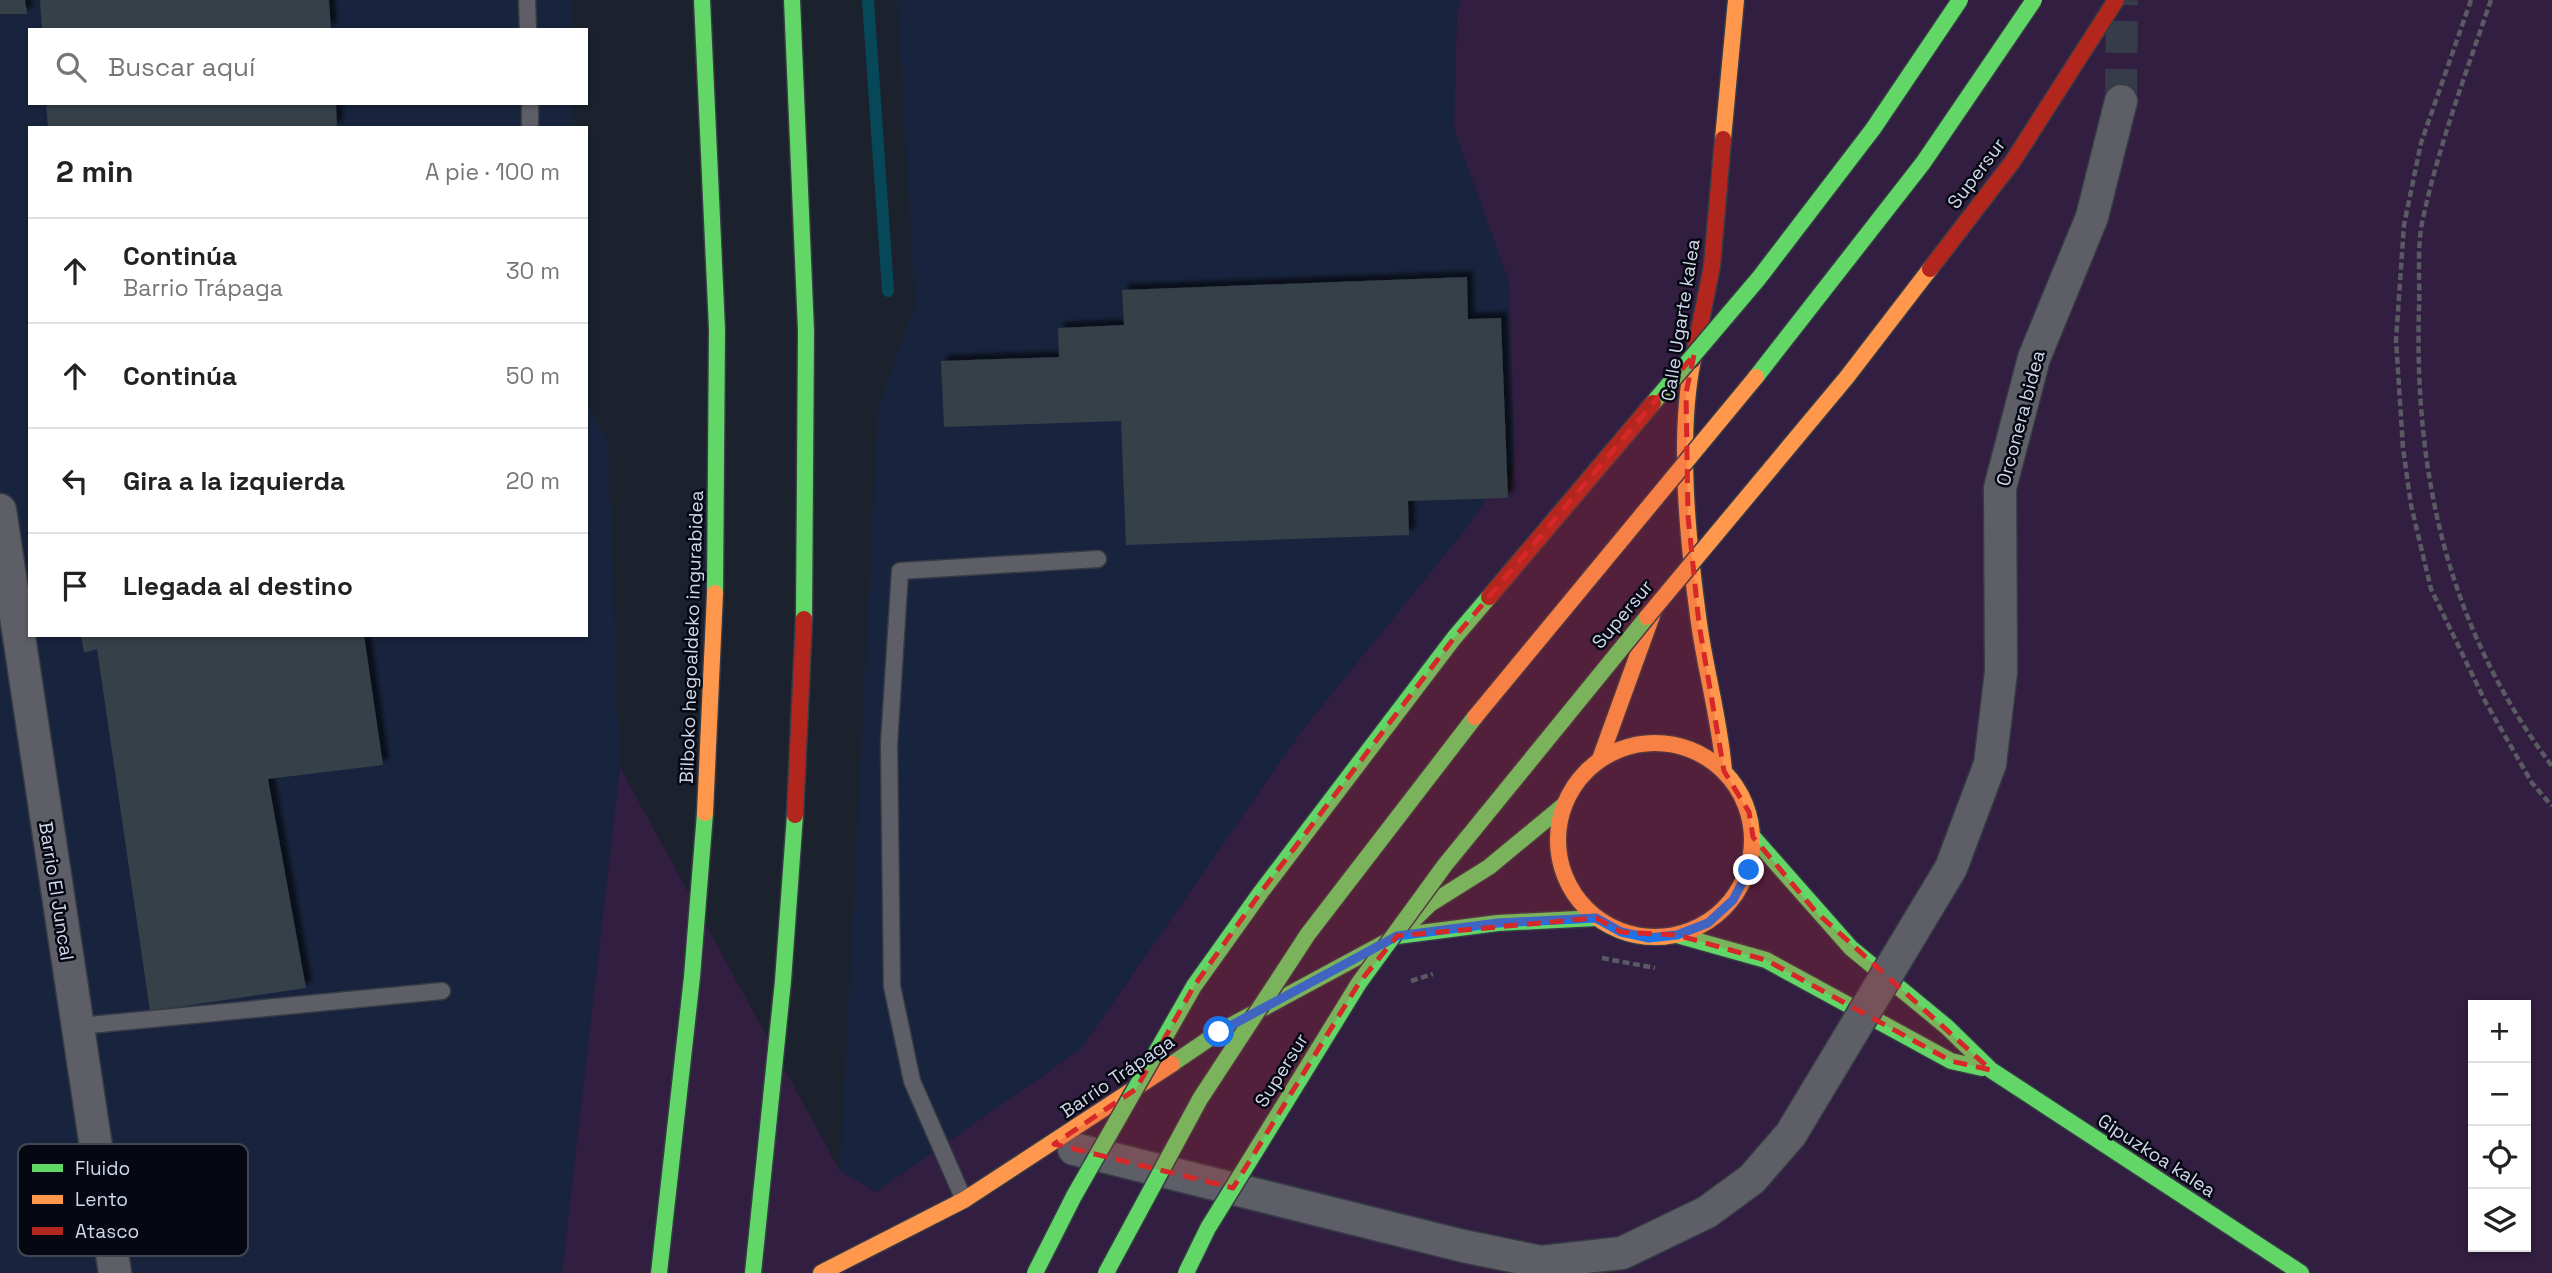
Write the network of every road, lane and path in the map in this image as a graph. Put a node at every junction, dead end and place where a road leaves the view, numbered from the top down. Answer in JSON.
{"nodes":[{"id":1,"x":527,"y":0,"type":"edge"},
{"id":2,"x":702,"y":0,"type":"edge"},
{"id":3,"x":792,"y":0,"type":"edge"},
{"id":4,"x":1737,"y":0,"type":"edge"},
{"id":5,"x":1961,"y":0,"type":"edge"},
{"id":6,"x":2034,"y":0,"type":"edge"},
{"id":7,"x":2116,"y":0,"type":"edge"},
{"id":8,"x":2471,"y":0,"type":"edge"},
{"id":9,"x":2491,"y":0,"type":"edge"},
{"id":10,"x":528,"y":28,"type":"edge"},
{"id":11,"x":2120,"y":101,"type":"tunnel mouth"},
{"id":12,"x":530,"y":105,"type":"edge"},
{"id":13,"x":530,"y":126,"type":"edge"},
{"id":14,"x":0,"y":510,"type":"edge"},
{"id":15,"x":1689,"y":516,"type":"junction"},
{"id":16,"x":1098,"y":559,"type":"dead end"},
{"id":17,"x":1600,"y":759,"type":"junction"},
{"id":18,"x":2552,"y":766,"type":"edge"},
{"id":19,"x":1724,"y":771,"type":"junction"},
{"id":20,"x":1564,"y":805,"type":"junction"},
{"id":21,"x":2552,"y":807,"type":"edge"},
{"id":22,"x":1753,"y":836,"type":"junction"},
{"id":23,"x":1596,"y":918,"type":"junction"},
{"id":24,"x":1677,"y":935,"type":"junction"},
{"id":25,"x":1397,"y":936,"type":"junction"},
{"id":26,"x":1591,"y":955,"type":"dead end"},
{"id":27,"x":1663,"y":969,"type":"dead end"},
{"id":28,"x":1436,"y":973,"type":"dead end"},
{"id":29,"x":1409,"y":982,"type":"dead end"},
{"id":30,"x":442,"y":991,"type":"dead end"},
{"id":31,"x":79,"y":1026,"type":"junction"},
{"id":32,"x":1991,"y":1070,"type":"junction"},
{"id":33,"x":96,"y":1144,"type":"edge"},
{"id":34,"x":1054,"y":1144,"type":"junction"},
{"id":35,"x":964,"y":1200,"type":"junction"},
{"id":36,"x":659,"y":1273,"type":"edge"},
{"id":37,"x":753,"y":1273,"type":"edge"},
{"id":38,"x":821,"y":1273,"type":"edge"},
{"id":39,"x":1034,"y":1273,"type":"edge"},
{"id":40,"x":1106,"y":1273,"type":"edge"},
{"id":41,"x":1186,"y":1273,"type":"edge"},
{"id":42,"x":2301,"y":1273,"type":"edge"}],
"edges":[{"from":1,"to":10,"type":"lane"},
{"from":2,"to":36,"type":"main road","name":"Bilboko hegoaldeko ingurabidea"},
{"from":3,"to":37,"type":"main road"},
{"from":4,"to":15,"type":"main road","name":"Calle Ugarte kalea"},
{"from":5,"to":39,"type":"main road","bridge":true},
{"from":6,"to":40,"type":"main road","bridge":true},
{"from":7,"to":41,"type":"main road","name":"Supersur","bridge":true},
{"from":8,"to":21,"type":"path"},
{"from":9,"to":18,"type":"path"},
{"from":11,"to":34,"type":"street","name":"Orconera bidea","bridge":true},
{"from":12,"to":13,"type":"lane"},
{"from":14,"to":31,"type":"street","name":"Barrio El Juncal"},
{"from":15,"to":17,"type":"main road"},
{"from":15,"to":19,"type":"main road","name":"Calle Ugarte kalea"},
{"from":16,"to":35,"type":"lane"},
{"from":17,"to":19,"type":"main road"},
{"from":17,"to":20,"type":"main road"},
{"from":19,"to":22,"type":"main road"},
{"from":20,"to":23,"type":"main road"},
{"from":20,"to":25,"type":"main road","name":"Barrio Trápaga"},
{"from":22,"to":24,"type":"main road"},
{"from":22,"to":32,"type":"main road"},
{"from":23,"to":24,"type":"main road"},
{"from":23,"to":25,"type":"main road"},
{"from":24,"to":32,"type":"main road"},
{"from":25,"to":34,"type":"main road","name":"Barrio Trápaga"},
{"from":26,"to":27,"type":"path"},
{"from":28,"to":29,"type":"path"},
{"from":30,"to":31,"type":"lane"},
{"from":31,"to":33,"type":"street","name":"Barrio El Juncal"},
{"from":32,"to":42,"type":"main road","name":"Gipuzkoa kalea"},
{"from":34,"to":35,"type":"main road","name":"Barrio Trápaga"},
{"from":35,"to":38,"type":"main road","name":"Barrio Trápaga"}]}
